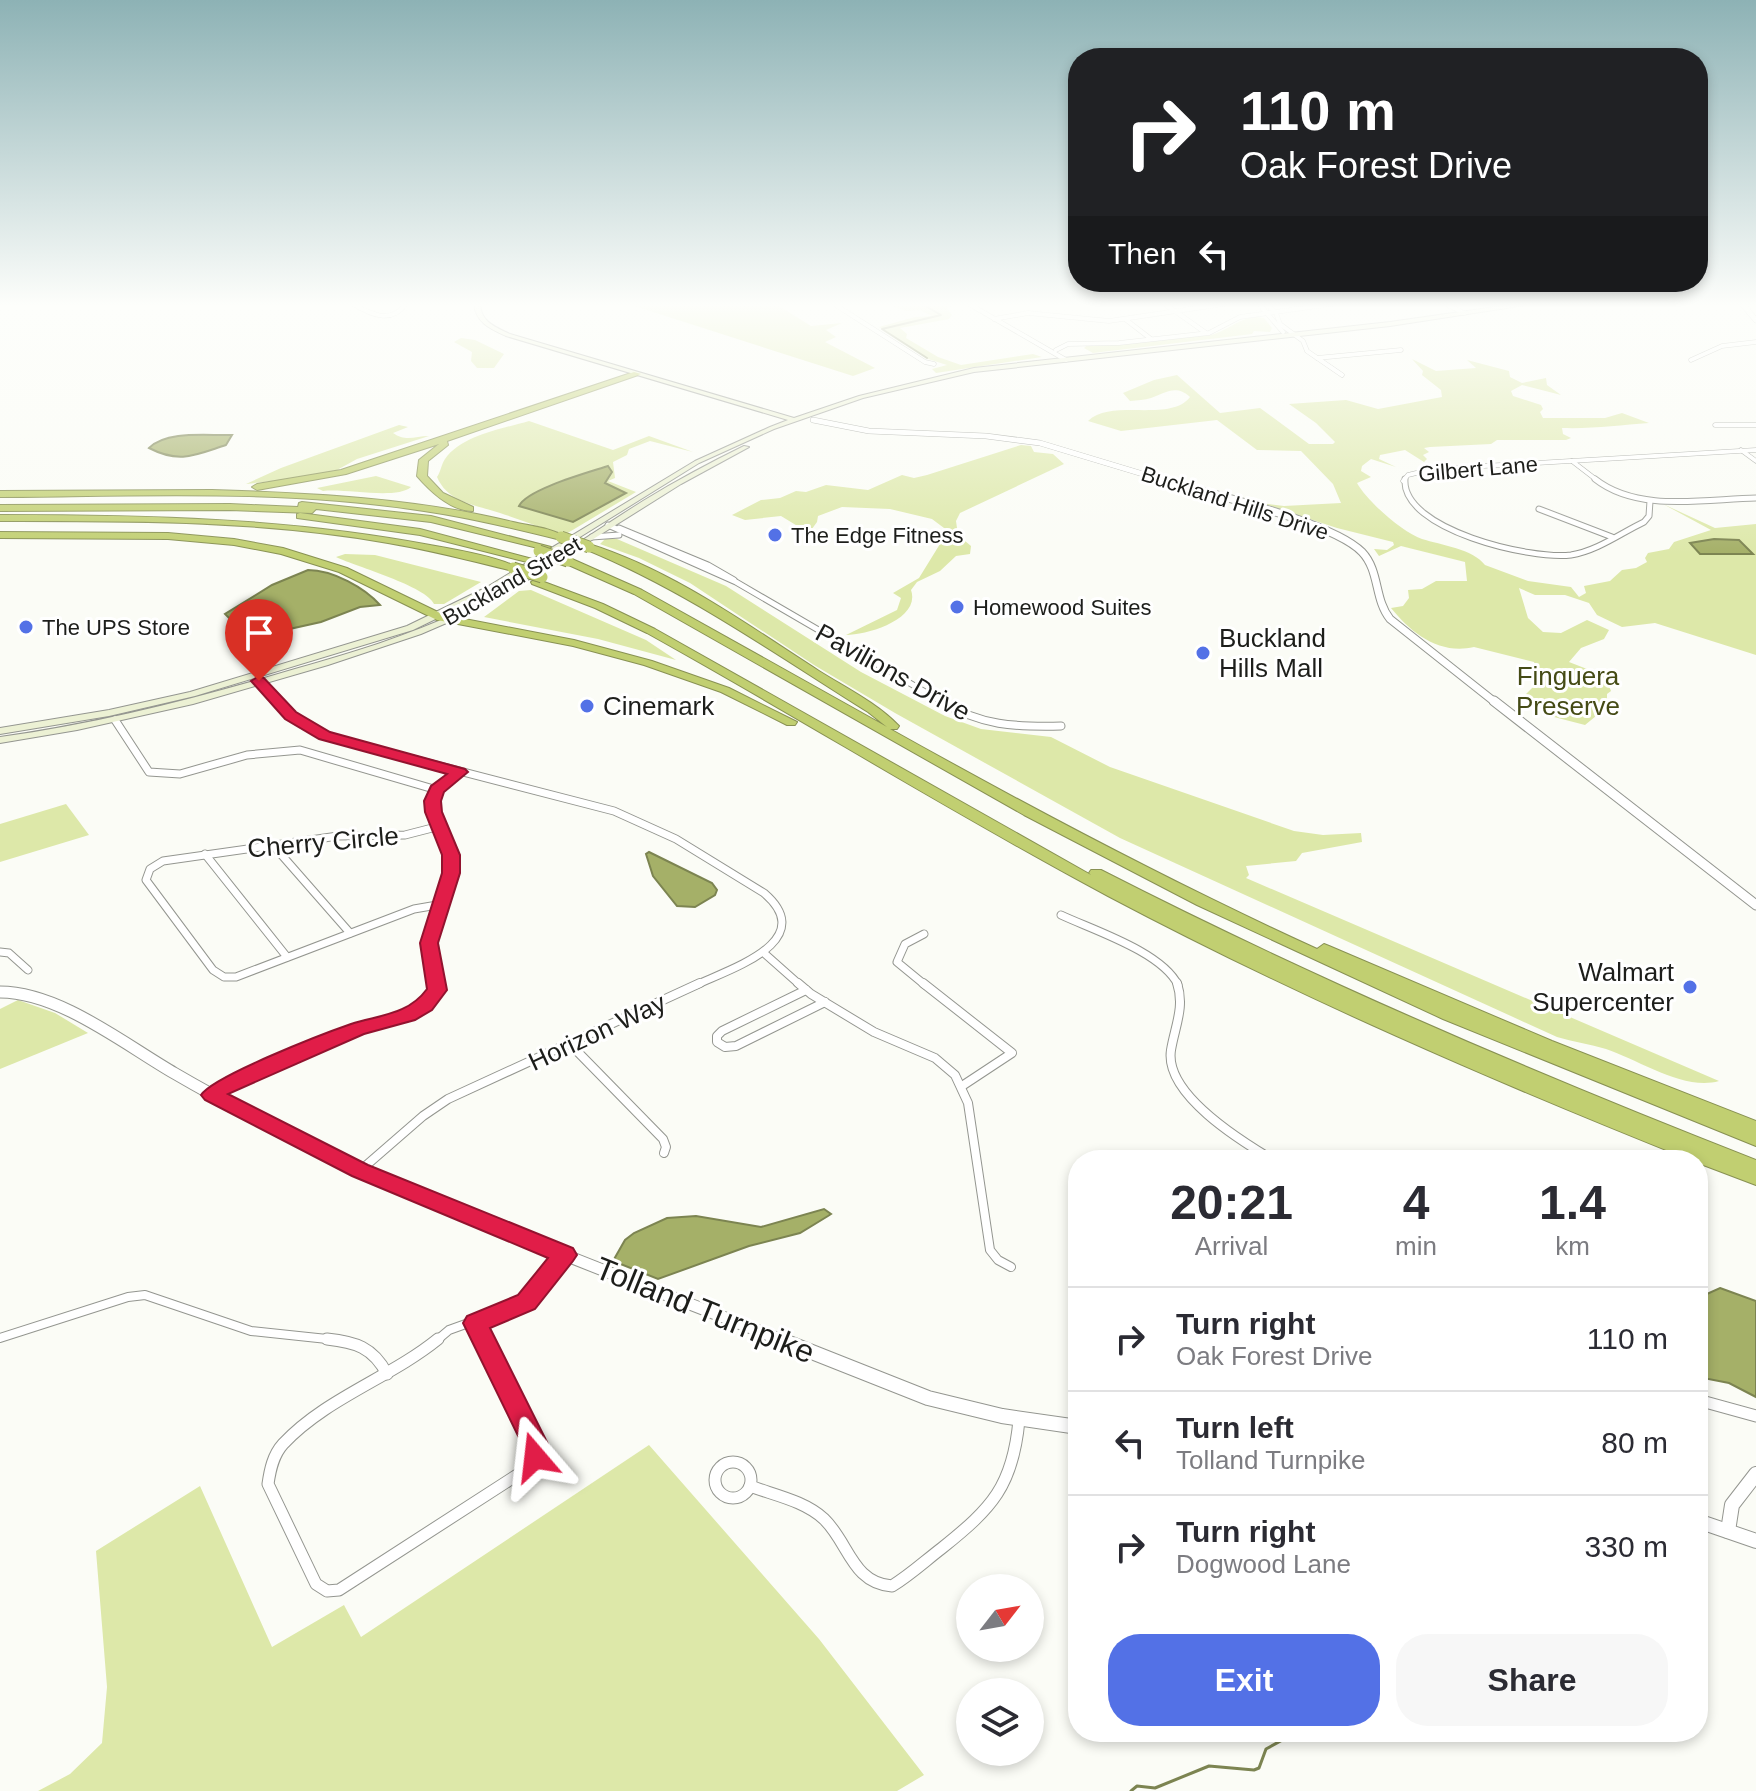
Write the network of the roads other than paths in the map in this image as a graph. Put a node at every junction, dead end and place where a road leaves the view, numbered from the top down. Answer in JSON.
{"nodes":[{"id":1,"x":595,"y":388,"type":"edge"},
{"id":2,"x":686,"y":388,"type":"edge"},
{"id":3,"x":699,"y":388,"type":"edge"},
{"id":4,"x":909,"y":388,"type":"edge"},
{"id":5,"x":909,"y":388,"type":"edge"},
{"id":6,"x":724,"y":394,"type":"junction"},
{"id":7,"x":714,"y":397,"type":"junction"},
{"id":8,"x":794,"y":420,"type":"junction"},
{"id":9,"x":803,"y":420,"type":"junction"},
{"id":10,"x":813,"y":420,"type":"junction"},
{"id":11,"x":1715,"y":425,"type":"dead end"},
{"id":12,"x":1756,"y":425,"type":"edge"},
{"id":13,"x":484,"y":426,"type":"junction"},
{"id":14,"x":952,"y":434,"type":"junction"},
{"id":15,"x":1741,"y":450,"type":"junction"},
{"id":16,"x":1756,"y":450,"type":"edge"},
{"id":17,"x":717,"y":452,"type":"junction"},
{"id":18,"x":727,"y":455,"type":"junction"},
{"id":19,"x":1572,"y":461,"type":"junction"},
{"id":20,"x":1756,"y":461,"type":"edge"},
{"id":21,"x":99,"y":493,"type":"junction"},
{"id":22,"x":0,"y":494,"type":"edge"},
{"id":23,"x":1756,"y":498,"type":"edge"},
{"id":24,"x":1650,"y":501,"type":"junction"},
{"id":25,"x":0,"y":506,"type":"edge"},
{"id":26,"x":1539,"y":509,"type":"dead end"},
{"id":27,"x":130,"y":518,"type":"junction"},
{"id":28,"x":0,"y":521,"type":"edge"},
{"id":29,"x":598,"y":523,"type":"junction"},
{"id":30,"x":608,"y":525,"type":"junction"},
{"id":31,"x":535,"y":530,"type":"junction"},
{"id":32,"x":0,"y":535,"type":"edge"},
{"id":33,"x":625,"y":536,"type":"junction"},
{"id":34,"x":1612,"y":537,"type":"junction"},
{"id":35,"x":588,"y":543,"type":"junction"},
{"id":36,"x":571,"y":559,"type":"junction"},
{"id":37,"x":698,"y":560,"type":"junction"},
{"id":38,"x":686,"y":562,"type":"junction"},
{"id":39,"x":541,"y":564,"type":"junction"},
{"id":40,"x":509,"y":570,"type":"junction"},
{"id":41,"x":736,"y":582,"type":"junction"},
{"id":42,"x":442,"y":618,"type":"junction"},
{"id":43,"x":258,"y":680,"type":"junction"},
{"id":44,"x":115,"y":720,"type":"junction"},
{"id":45,"x":893,"y":726,"type":"junction"},
{"id":46,"x":1061,"y":726,"type":"dead end"},
{"id":47,"x":0,"y":731,"type":"edge"},
{"id":48,"x":0,"y":740,"type":"edge"},
{"id":49,"x":460,"y":772,"type":"junction"},
{"id":50,"x":901,"y":775,"type":"junction"},
{"id":51,"x":437,"y":790,"type":"junction"},
{"id":52,"x":440,"y":826,"type":"junction"},
{"id":53,"x":272,"y":844,"type":"junction"},
{"id":54,"x":205,"y":854,"type":"junction"},
{"id":55,"x":443,"y":904,"type":"junction"},
{"id":56,"x":1756,"y":905,"type":"edge"},
{"id":57,"x":1061,"y":915,"type":"dead end"},
{"id":58,"x":350,"y":933,"type":"junction"},
{"id":59,"x":924,"y":934,"type":"dead end"},
{"id":60,"x":0,"y":952,"type":"edge"},
{"id":61,"x":764,"y":953,"type":"junction"},
{"id":62,"x":287,"y":957,"type":"junction"},
{"id":63,"x":28,"y":970,"type":"dead end"},
{"id":64,"x":806,"y":990,"type":"junction"},
{"id":65,"x":0,"y":992,"type":"edge"},
{"id":66,"x":825,"y":1002,"type":"junction"},
{"id":67,"x":570,"y":1044,"type":"junction"},
{"id":68,"x":962,"y":1086,"type":"junction"},
{"id":69,"x":212,"y":1095,"type":"junction"},
{"id":70,"x":1756,"y":1128,"type":"edge"},
{"id":71,"x":1756,"y":1140,"type":"edge"},
{"id":72,"x":1256,"y":1150,"type":"edge"},
{"id":73,"x":1685,"y":1150,"type":"edge"},
{"id":74,"x":664,"y":1153,"type":"dead end"},
{"id":75,"x":1708,"y":1159,"type":"edge"},
{"id":76,"x":1756,"y":1167,"type":"edge"},
{"id":77,"x":360,"y":1171,"type":"junction"},
{"id":78,"x":1756,"y":1179,"type":"edge"},
{"id":79,"x":565,"y":1255,"type":"junction"},
{"id":80,"x":1011,"y":1267,"type":"dead end"},
{"id":81,"x":475,"y":1323,"type":"junction"},
{"id":82,"x":0,"y":1338,"type":"edge"},
{"id":83,"x":387,"y":1374,"type":"junction"},
{"id":84,"x":1708,"y":1403,"type":"edge"},
{"id":85,"x":1756,"y":1416,"type":"edge"},
{"id":86,"x":1019,"y":1420,"type":"junction"},
{"id":87,"x":1068,"y":1426,"type":"edge"},
{"id":88,"x":1756,"y":1474,"type":"edge"},
{"id":89,"x":750,"y":1486,"type":"dead end"},
{"id":90,"x":1708,"y":1524,"type":"edge"},
{"id":91,"x":1728,"y":1531,"type":"junction"},
{"id":92,"x":1756,"y":1541,"type":"edge"}],
"edges":[{"from":1,"to":13,"type":"highway"},
{"from":2,"to":7,"type":"main road"},
{"from":3,"to":6,"type":"main road"},
{"from":4,"to":10,"type":"main road","name":"Buckland Street"},
{"from":5,"to":9,"type":"main road","name":"Buckland Street"},
{"from":6,"to":7,"type":"main road"},
{"from":6,"to":9,"type":"main road"},
{"from":7,"to":8,"type":"main road"},
{"from":8,"to":9,"type":"main road"},
{"from":8,"to":17,"type":"main road","name":"Buckland Street"},
{"from":9,"to":10,"type":"main road","name":"Buckland Street"},
{"from":9,"to":14,"type":"street","name":"Buckland Hills Drive"},
{"from":9,"to":18,"type":"main road","name":"Buckland Street"},
{"from":10,"to":14,"type":"street","name":"Buckland Hills Drive"},
{"from":11,"to":12,"type":"street"},
{"from":13,"to":21,"type":"highway"},
{"from":13,"to":31,"type":"highway"},
{"from":14,"to":56,"type":"street","name":"Buckland Hills Drive"},
{"from":15,"to":16,"type":"street","name":"Gilbert Lane"},
{"from":15,"to":19,"type":"street","name":"Gilbert Lane"},
{"from":15,"to":20,"type":"street"},
{"from":17,"to":18,"type":"main road"},
{"from":17,"to":29,"type":"main road","name":"Buckland Street"},
{"from":18,"to":30,"type":"main road","name":"Buckland Street"},
{"from":19,"to":24,"type":"street"},
{"from":19,"to":34,"type":"street","name":"Gilbert Lane"},
{"from":21,"to":22,"type":"highway"},
{"from":21,"to":31,"type":"highway"},
{"from":23,"to":24,"type":"street"},
{"from":24,"to":34,"type":"street","name":"Gilbert Lane"},
{"from":25,"to":39,"type":"highway"},
{"from":25,"to":39,"type":"highway"},
{"from":26,"to":34,"type":"street"},
{"from":27,"to":28,"type":"highway"},
{"from":27,"to":39,"type":"highway"},
{"from":27,"to":40,"type":"highway"},
{"from":28,"to":40,"type":"highway"},
{"from":29,"to":30,"type":"street","name":"Pavilions Drive"},
{"from":29,"to":39,"type":"main road","name":"Buckland Street"},
{"from":30,"to":33,"type":"street","name":"Pavilions Drive"},
{"from":30,"to":35,"type":"main road","name":"Buckland Street"},
{"from":30,"to":37,"type":"street","name":"Pavilions Drive"},
{"from":31,"to":35,"type":"highway","bridge":true},
{"from":32,"to":42,"type":"highway"},
{"from":33,"to":35,"type":"street","name":"Pavilions Drive"},
{"from":33,"to":38,"type":"street","name":"Pavilions Drive"},
{"from":35,"to":39,"type":"main road","name":"Buckland Street"},
{"from":35,"to":45,"type":"highway"},
{"from":36,"to":39,"type":"highway","bridge":true},
{"from":36,"to":45,"type":"highway"},
{"from":36,"to":71,"type":"highway"},
{"from":37,"to":38,"type":"street"},
{"from":37,"to":41,"type":"street","name":"Pavilions Drive"},
{"from":38,"to":41,"type":"street","name":"Pavilions Drive"},
{"from":39,"to":40,"type":"highway"},
{"from":39,"to":42,"type":"main road","name":"Buckland Street"},
{"from":39,"to":50,"type":"highway"},
{"from":39,"to":76,"type":"highway"},
{"from":41,"to":46,"type":"street","name":"Pavilions Drive"},
{"from":42,"to":43,"type":"main road","name":"Buckland Street"},
{"from":42,"to":50,"type":"highway"},
{"from":43,"to":44,"type":"main road","name":"Buckland Street"},
{"from":43,"to":47,"type":"main road","name":"Buckland Street"},
{"from":43,"to":49,"type":"street"},
{"from":44,"to":48,"type":"main road","name":"Buckland Street"},
{"from":44,"to":51,"type":"street"},
{"from":45,"to":70,"type":"highway"},
{"from":49,"to":51,"type":"street"},
{"from":49,"to":61,"type":"street"},
{"from":50,"to":73,"type":"highway"},
{"from":51,"to":52,"type":"street"},
{"from":52,"to":53,"type":"street","name":"Cherry Circle"},
{"from":52,"to":55,"type":"street"},
{"from":53,"to":54,"type":"street","name":"Cherry Circle"},
{"from":53,"to":58,"type":"street"},
{"from":54,"to":62,"type":"street","name":"Cherry Circle"},
{"from":54,"to":62,"type":"street","name":"Cherry Circle"},
{"from":55,"to":58,"type":"street","name":"Cherry Circle"},
{"from":55,"to":69,"type":"street"},
{"from":57,"to":72,"type":"street"},
{"from":58,"to":62,"type":"street","name":"Cherry Circle"},
{"from":59,"to":68,"type":"street"},
{"from":60,"to":63,"type":"street"},
{"from":61,"to":64,"type":"street"},
{"from":61,"to":67,"type":"street","name":"Horizon Way"},
{"from":64,"to":66,"type":"street"},
{"from":64,"to":66,"type":"street"},
{"from":65,"to":69,"type":"street","name":"Tolland Turnpike"},
{"from":66,"to":68,"type":"street"},
{"from":67,"to":74,"type":"street"},
{"from":67,"to":77,"type":"street","name":"Horizon Way"},
{"from":68,"to":80,"type":"street"},
{"from":69,"to":77,"type":"street","name":"Tolland Turnpike"},
{"from":75,"to":78,"type":"highway"},
{"from":77,"to":79,"type":"street","name":"Tolland Turnpike"},
{"from":79,"to":81,"type":"street"},
{"from":79,"to":86,"type":"street","name":"Tolland Turnpike"},
{"from":81,"to":83,"type":"street"},
{"from":81,"to":83,"type":"street"},
{"from":82,"to":83,"type":"street"},
{"from":84,"to":85,"type":"street"},
{"from":86,"to":87,"type":"street","name":"Tolland Turnpike"},
{"from":86,"to":89,"type":"street"},
{"from":88,"to":91,"type":"street"},
{"from":90,"to":91,"type":"street"},
{"from":91,"to":92,"type":"street"}]}
